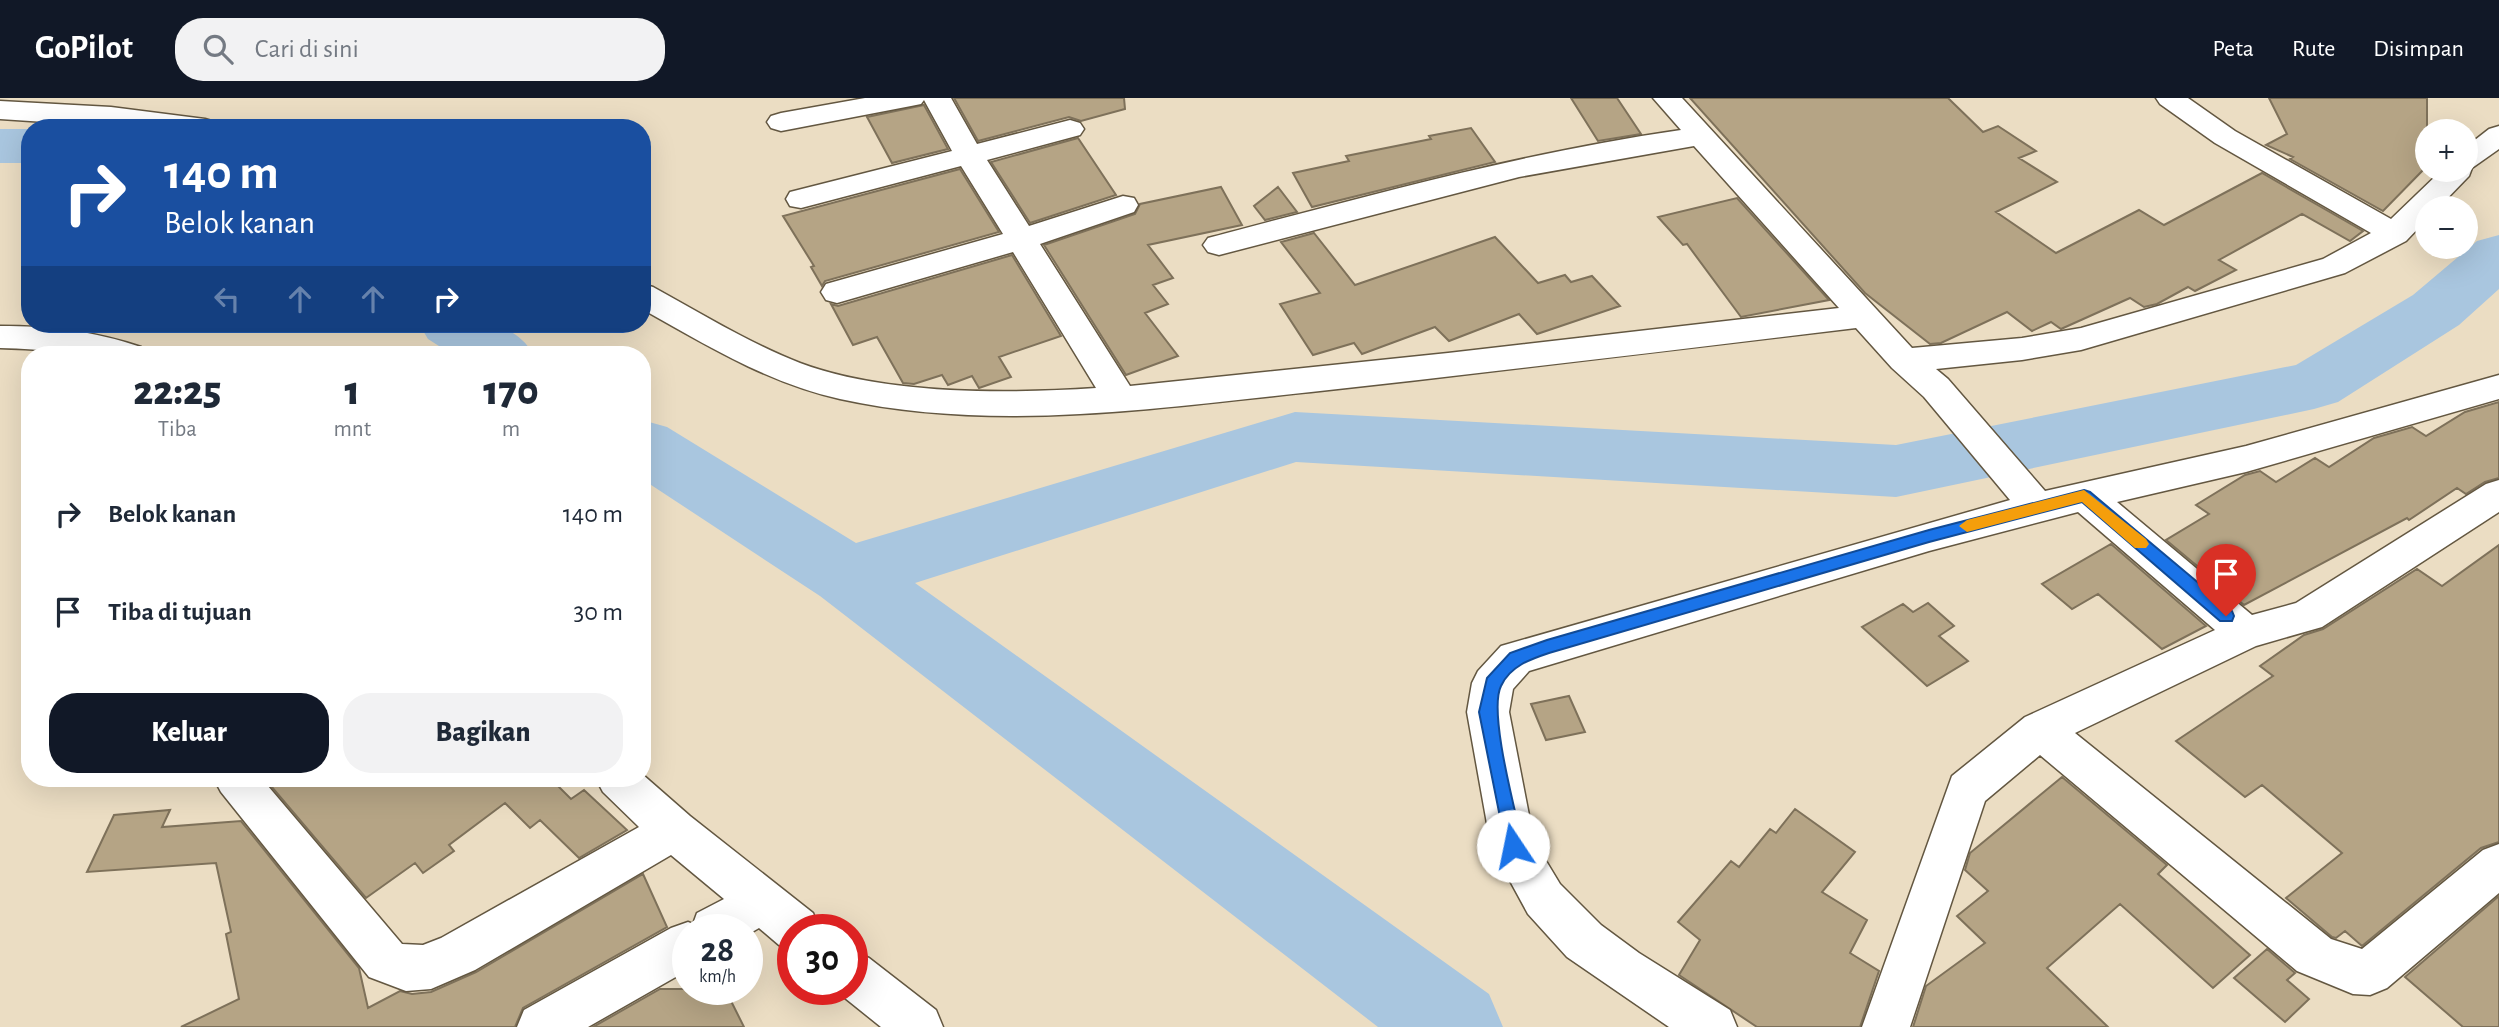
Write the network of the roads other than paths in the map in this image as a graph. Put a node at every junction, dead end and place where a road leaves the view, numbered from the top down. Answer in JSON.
{"nodes":[{"id":1,"x":208,"y":98,"type":"edge"},
{"id":2,"x":911,"y":98,"type":"edge"},
{"id":3,"x":937,"y":98,"type":"edge"},
{"id":4,"x":1667,"y":98,"type":"edge"},
{"id":5,"x":2171,"y":98,"type":"edge"},
{"id":6,"x":0,"y":110,"type":"edge"},
{"id":7,"x":130,"y":119,"type":"edge"},
{"id":8,"x":163,"y":119,"type":"edge"},
{"id":9,"x":781,"y":122,"type":"dead end"},
{"id":10,"x":1070,"y":129,"type":"dead end"},
{"id":11,"x":2499,"y":135,"type":"edge"},
{"id":12,"x":1702,"y":136,"type":"junction"},
{"id":13,"x":2478,"y":152,"type":"edge"},
{"id":14,"x":969,"y":155,"type":"junction"},
{"id":15,"x":2446,"y":182,"type":"edge"},
{"id":16,"x":801,"y":200,"type":"dead end"},
{"id":17,"x":1123,"y":205,"type":"dead end"},
{"id":18,"x":2395,"y":234,"type":"junction"},
{"id":19,"x":1022,"y":239,"type":"junction"},
{"id":20,"x":1219,"y":245,"type":"dead end"},
{"id":21,"x":837,"y":292,"type":"dead end"},
{"id":22,"x":651,"y":300,"type":"edge"},
{"id":23,"x":1865,"y":316,"type":"junction"},
{"id":24,"x":0,"y":337,"type":"edge"},
{"id":25,"x":58,"y":346,"type":"edge"},
{"id":26,"x":1904,"y":360,"type":"junction"},
{"id":27,"x":2499,"y":387,"type":"edge"},
{"id":28,"x":1121,"y":400,"type":"junction"},
{"id":29,"x":2499,"y":494,"type":"edge"},
{"id":30,"x":2029,"y":496,"type":"junction"},
{"id":31,"x":2084,"y":496,"type":"junction"},
{"id":32,"x":2246,"y":633,"type":"junction"},
{"id":33,"x":2040,"y":730,"type":"junction"},
{"id":34,"x":243,"y":787,"type":"edge"},
{"id":35,"x":627,"y":787,"type":"edge"},
{"id":36,"x":674,"y":830,"type":"junction"},
{"id":37,"x":2499,"y":865,"type":"edge"},
{"id":38,"x":777,"y":914,"type":"edge"},
{"id":39,"x":672,"y":953,"type":"edge"},
{"id":40,"x":868,"y":987,"type":"edge"},
{"id":41,"x":541,"y":1027,"type":"edge"},
{"id":42,"x":919,"y":1027,"type":"edge"},
{"id":43,"x":1713,"y":1027,"type":"edge"},
{"id":44,"x":1886,"y":1027,"type":"edge"}],
"edges":[{"from":1,"to":8,"type":"street"},
{"from":2,"to":9,"type":"street"},
{"from":3,"to":14,"type":"street"},
{"from":4,"to":12,"type":"street"},
{"from":5,"to":18,"type":"street"},
{"from":6,"to":7,"type":"street"},
{"from":10,"to":14,"type":"street"},
{"from":11,"to":13,"type":"street"},
{"from":12,"to":20,"type":"street"},
{"from":12,"to":23,"type":"street"},
{"from":14,"to":16,"type":"street"},
{"from":14,"to":19,"type":"street"},
{"from":15,"to":18,"type":"street"},
{"from":17,"to":19,"type":"street"},
{"from":18,"to":26,"type":"street"},
{"from":19,"to":21,"type":"street"},
{"from":19,"to":28,"type":"street"},
{"from":22,"to":28,"type":"street"},
{"from":23,"to":26,"type":"street"},
{"from":23,"to":28,"type":"street"},
{"from":24,"to":25,"type":"street"},
{"from":26,"to":30,"type":"street"},
{"from":27,"to":31,"type":"street"},
{"from":29,"to":32,"type":"street"},
{"from":30,"to":31,"type":"street"},
{"from":30,"to":43,"type":"street"},
{"from":31,"to":32,"type":"street"},
{"from":32,"to":33,"type":"street"},
{"from":33,"to":37,"type":"street"},
{"from":33,"to":44,"type":"street"},
{"from":34,"to":36,"type":"street"},
{"from":35,"to":36,"type":"street"},
{"from":36,"to":38,"type":"street"},
{"from":39,"to":41,"type":"street"},
{"from":40,"to":42,"type":"street"}]}
